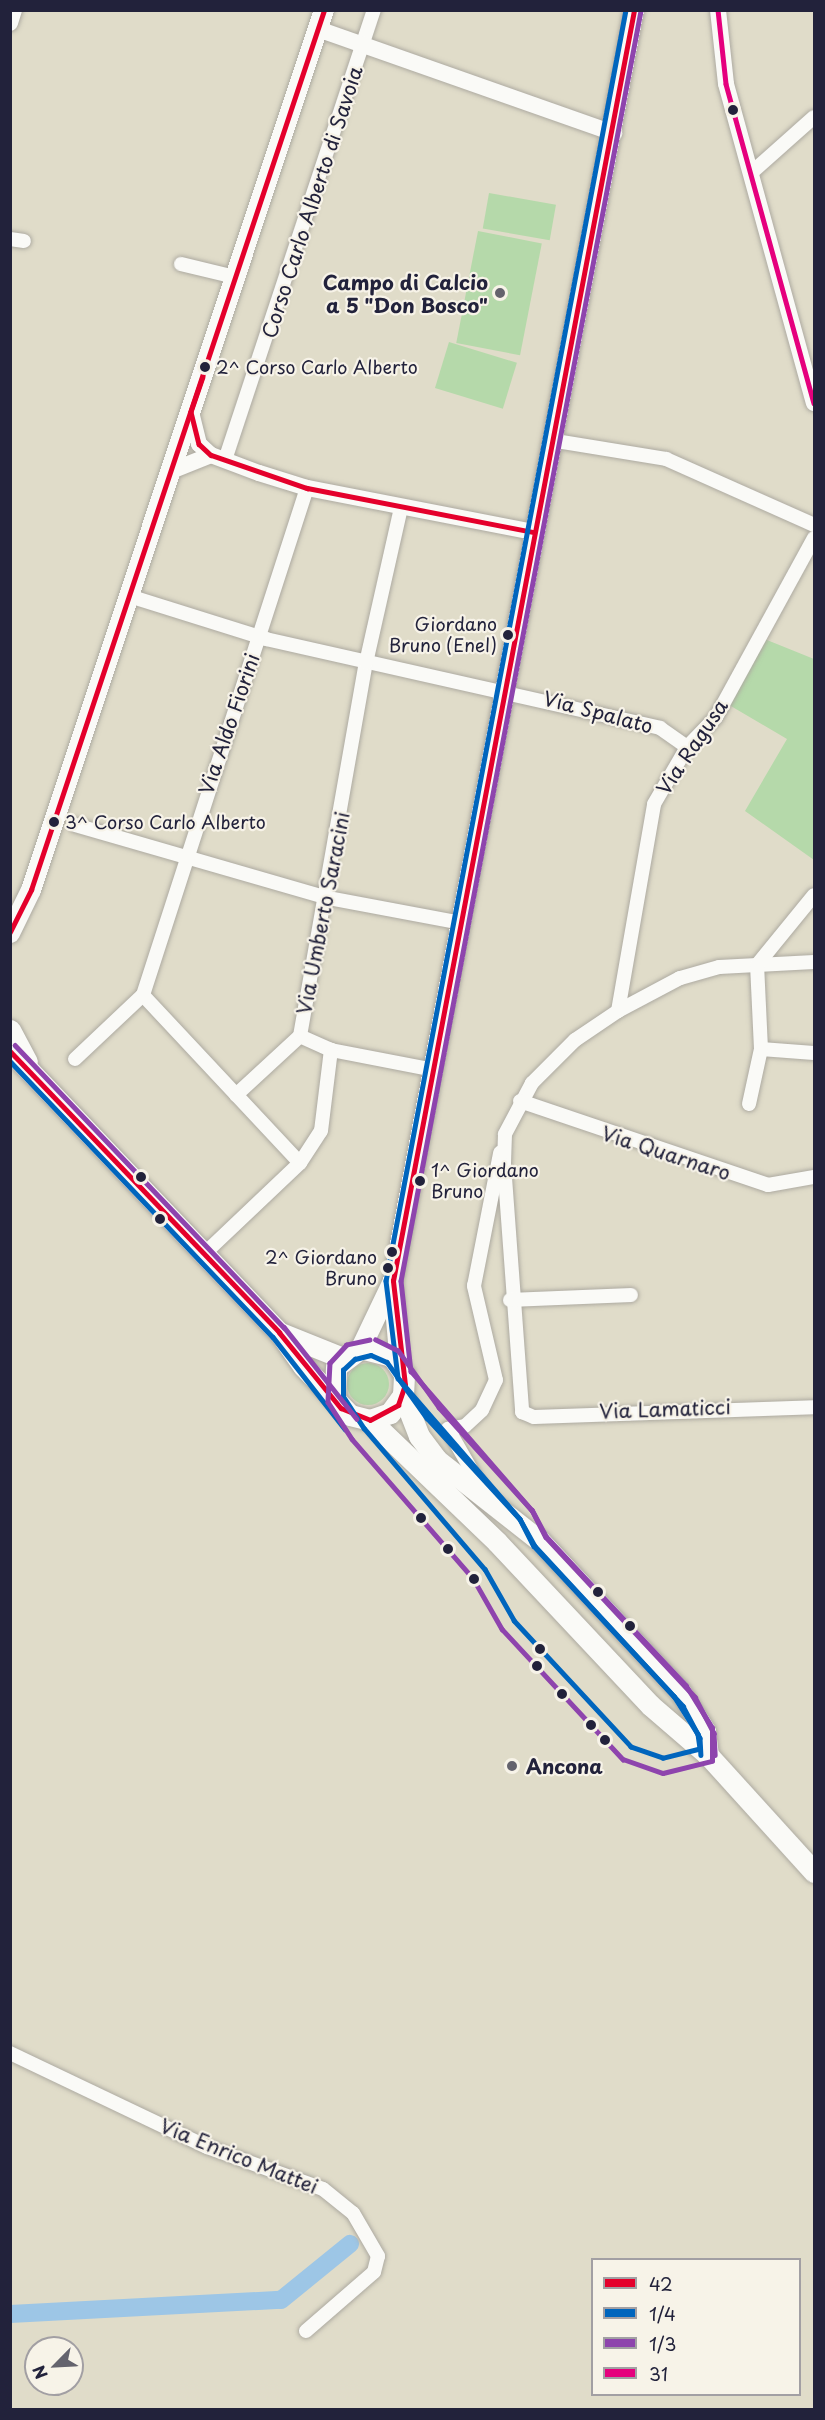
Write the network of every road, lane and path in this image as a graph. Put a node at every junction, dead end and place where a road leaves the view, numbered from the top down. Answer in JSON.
{"nodes":[{"id":1,"x":14,"y":10,"type":"edge"},
{"id":2,"x":375,"y":10,"type":"edge"},
{"id":3,"x":634,"y":10,"type":"edge"},
{"id":4,"x":718,"y":10,"type":"edge"},
{"id":5,"x":321,"y":20,"type":"edge"},
{"id":6,"x":10,"y":23,"type":"edge"},
{"id":7,"x":363,"y":45,"type":"junction"},
{"id":8,"x":814,"y":117,"type":"edge"},
{"id":9,"x":614,"y":134,"type":"junction"},
{"id":10,"x":751,"y":173,"type":"junction"},
{"id":11,"x":181,"y":264,"type":"dead end"},
{"id":12,"x":235,"y":277,"type":"junction"},
{"id":13,"x":814,"y":403,"type":"edge"},
{"id":14,"x":191,"y":412,"type":"junction"},
{"id":15,"x":550,"y":440,"type":"junction"},
{"id":16,"x":218,"y":458,"type":"junction"},
{"id":17,"x":171,"y":471,"type":"junction"},
{"id":18,"x":307,"y":488,"type":"junction"},
{"id":19,"x":401,"y":508,"type":"junction"},
{"id":20,"x":814,"y":525,"type":"edge"},
{"id":21,"x":534,"y":532,"type":"junction"},
{"id":22,"x":814,"y":538,"type":"edge"},
{"id":23,"x":129,"y":596,"type":"junction"},
{"id":24,"x":258,"y":637,"type":"junction"},
{"id":25,"x":366,"y":663,"type":"junction"},
{"id":26,"x":504,"y":691,"type":"junction"},
{"id":27,"x":687,"y":747,"type":"junction"},
{"id":28,"x":75,"y":825,"type":"dead end"},
{"id":29,"x":183,"y":860,"type":"junction"},
{"id":30,"x":814,"y":895,"type":"edge"},
{"id":31,"x":328,"y":898,"type":"junction"},
{"id":32,"x":461,"y":923,"type":"junction"},
{"id":33,"x":10,"y":933,"type":"edge"},
{"id":34,"x":814,"y":962,"type":"edge"},
{"id":35,"x":757,"y":965,"type":"junction"},
{"id":36,"x":143,"y":995,"type":"junction"},
{"id":37,"x":618,"y":1011,"type":"junction"},
{"id":38,"x":10,"y":1030,"type":"edge"},
{"id":39,"x":300,"y":1036,"type":"junction"},
{"id":40,"x":761,"y":1049,"type":"junction"},
{"id":41,"x":10,"y":1050,"type":"edge"},
{"id":42,"x":331,"y":1050,"type":"junction"},
{"id":43,"x":814,"y":1053,"type":"edge"},
{"id":44,"x":75,"y":1059,"type":"dead end"},
{"id":45,"x":28,"y":1065,"type":"junction"},
{"id":46,"x":435,"y":1070,"type":"junction"},
{"id":47,"x":236,"y":1095,"type":"junction"},
{"id":48,"x":520,"y":1101,"type":"junction"},
{"id":49,"x":749,"y":1104,"type":"dead end"},
{"id":50,"x":505,"y":1134,"type":"junction"},
{"id":51,"x":300,"y":1163,"type":"junction"},
{"id":52,"x":814,"y":1177,"type":"edge"},
{"id":53,"x":204,"y":1254,"type":"junction"},
{"id":54,"x":393,"y":1281,"type":"junction"},
{"id":55,"x":631,"y":1295,"type":"dead end"},
{"id":56,"x":510,"y":1300,"type":"junction"},
{"id":57,"x":279,"y":1332,"type":"junction"},
{"id":58,"x":361,"y":1348,"type":"junction"},
{"id":59,"x":343,"y":1358,"type":"junction"},
{"id":60,"x":400,"y":1366,"type":"junction"},
{"id":61,"x":403,"y":1395,"type":"junction"},
{"id":62,"x":335,"y":1399,"type":"junction"},
{"id":63,"x":814,"y":1407,"type":"edge"},
{"id":64,"x":370,"y":1420,"type":"junction"},
{"id":65,"x":497,"y":1509,"type":"junction"},
{"id":66,"x":708,"y":1755,"type":"junction"},
{"id":67,"x":814,"y":1872,"type":"edge"},
{"id":68,"x":10,"y":2053,"type":"edge"},
{"id":69,"x":306,"y":2331,"type":"dead end"}],
"edges":[{"from":1,"to":6,"type":"street"},
{"from":2,"to":7,"type":"street","name":"Corso Carlo Alberto di Savoia"},
{"from":3,"to":9,"type":"main road"},
{"from":4,"to":10,"type":"street"},
{"from":5,"to":7,"type":"street","name":"Corso Carlo Alberto di Savoia"},
{"from":5,"to":12,"type":"main road","name":"Corso Carlo Alberto di Savoia"},
{"from":7,"to":9,"type":"street"},
{"from":7,"to":16,"type":"street","name":"Corso Carlo Alberto di Savoia"},
{"from":8,"to":10,"type":"street"},
{"from":9,"to":15,"type":"main road"},
{"from":10,"to":13,"type":"street"},
{"from":11,"to":12,"type":"street"},
{"from":12,"to":14,"type":"main road","name":"Corso Carlo Alberto di Savoia"},
{"from":14,"to":16,"type":"street"},
{"from":14,"to":17,"type":"main road","name":"Corso Carlo Alberto di Savoia"},
{"from":15,"to":20,"type":"street"},
{"from":15,"to":21,"type":"main road"},
{"from":16,"to":17,"type":"street"},
{"from":16,"to":18,"type":"street"},
{"from":17,"to":23,"type":"main road","name":"Corso Carlo Alberto di Savoia"},
{"from":18,"to":19,"type":"street"},
{"from":18,"to":24,"type":"street","name":"Via Aldo Fiorini"},
{"from":19,"to":21,"type":"street"},
{"from":19,"to":25,"type":"street","name":"Via Umberto Saracini"},
{"from":21,"to":26,"type":"main road"},
{"from":22,"to":27,"type":"street","name":"Via Ragusa"},
{"from":23,"to":24,"type":"street","name":"Via Spalato"},
{"from":23,"to":33,"type":"main road","name":"Corso Carlo Alberto di Savoia"},
{"from":24,"to":25,"type":"street","name":"Via Spalato"},
{"from":24,"to":29,"type":"street","name":"Via Aldo Fiorini"},
{"from":25,"to":26,"type":"street","name":"Via Spalato"},
{"from":25,"to":31,"type":"street","name":"Via Umberto Saracini"},
{"from":26,"to":27,"type":"street","name":"Via Spalato"},
{"from":26,"to":32,"type":"main road"},
{"from":27,"to":37,"type":"street","name":"Via Ragusa"},
{"from":28,"to":29,"type":"street"},
{"from":29,"to":31,"type":"street"},
{"from":29,"to":36,"type":"street","name":"Via Aldo Fiorini"},
{"from":30,"to":35,"type":"street"},
{"from":31,"to":32,"type":"street"},
{"from":31,"to":39,"type":"street","name":"Via Umberto Saracini"},
{"from":32,"to":46,"type":"main road"},
{"from":34,"to":35,"type":"street"},
{"from":35,"to":37,"type":"street"},
{"from":35,"to":40,"type":"street"},
{"from":36,"to":44,"type":"street"},
{"from":36,"to":47,"type":"street"},
{"from":37,"to":48,"type":"street"},
{"from":38,"to":45,"type":"main road"},
{"from":39,"to":42,"type":"street","name":"Via Umberto Saracini"},
{"from":39,"to":47,"type":"street"},
{"from":40,"to":43,"type":"street"},
{"from":40,"to":49,"type":"street"},
{"from":41,"to":45,"type":"main road"},
{"from":42,"to":46,"type":"street","name":"Via Umberto Saracini"},
{"from":42,"to":51,"type":"street"},
{"from":45,"to":53,"type":"main road"},
{"from":46,"to":54,"type":"main road"},
{"from":47,"to":51,"type":"street"},
{"from":48,"to":50,"type":"street"},
{"from":48,"to":52,"type":"street","name":"Via Quarnaro"},
{"from":50,"to":56,"type":"street"},
{"from":50,"to":65,"type":"street"},
{"from":51,"to":53,"type":"street"},
{"from":53,"to":57,"type":"main road"},
{"from":54,"to":58,"type":"main road"},
{"from":54,"to":60,"type":"main road"},
{"from":55,"to":56,"type":"street"},
{"from":56,"to":63,"type":"street","name":"Via Lamaticci"},
{"from":57,"to":59,"type":"main road"},
{"from":57,"to":62,"type":"main road"},
{"from":58,"to":59,"type":"main road"},
{"from":58,"to":60,"type":"main road"},
{"from":59,"to":62,"type":"main road"},
{"from":60,"to":61,"type":"main road"},
{"from":61,"to":64,"type":"main road"},
{"from":61,"to":65,"type":"main road"},
{"from":62,"to":64,"type":"main road"},
{"from":64,"to":66,"type":"main road"},
{"from":65,"to":66,"type":"main road"},
{"from":66,"to":67,"type":"main road"},
{"from":68,"to":69,"type":"street","name":"Via Enrico Mattei"}]}
